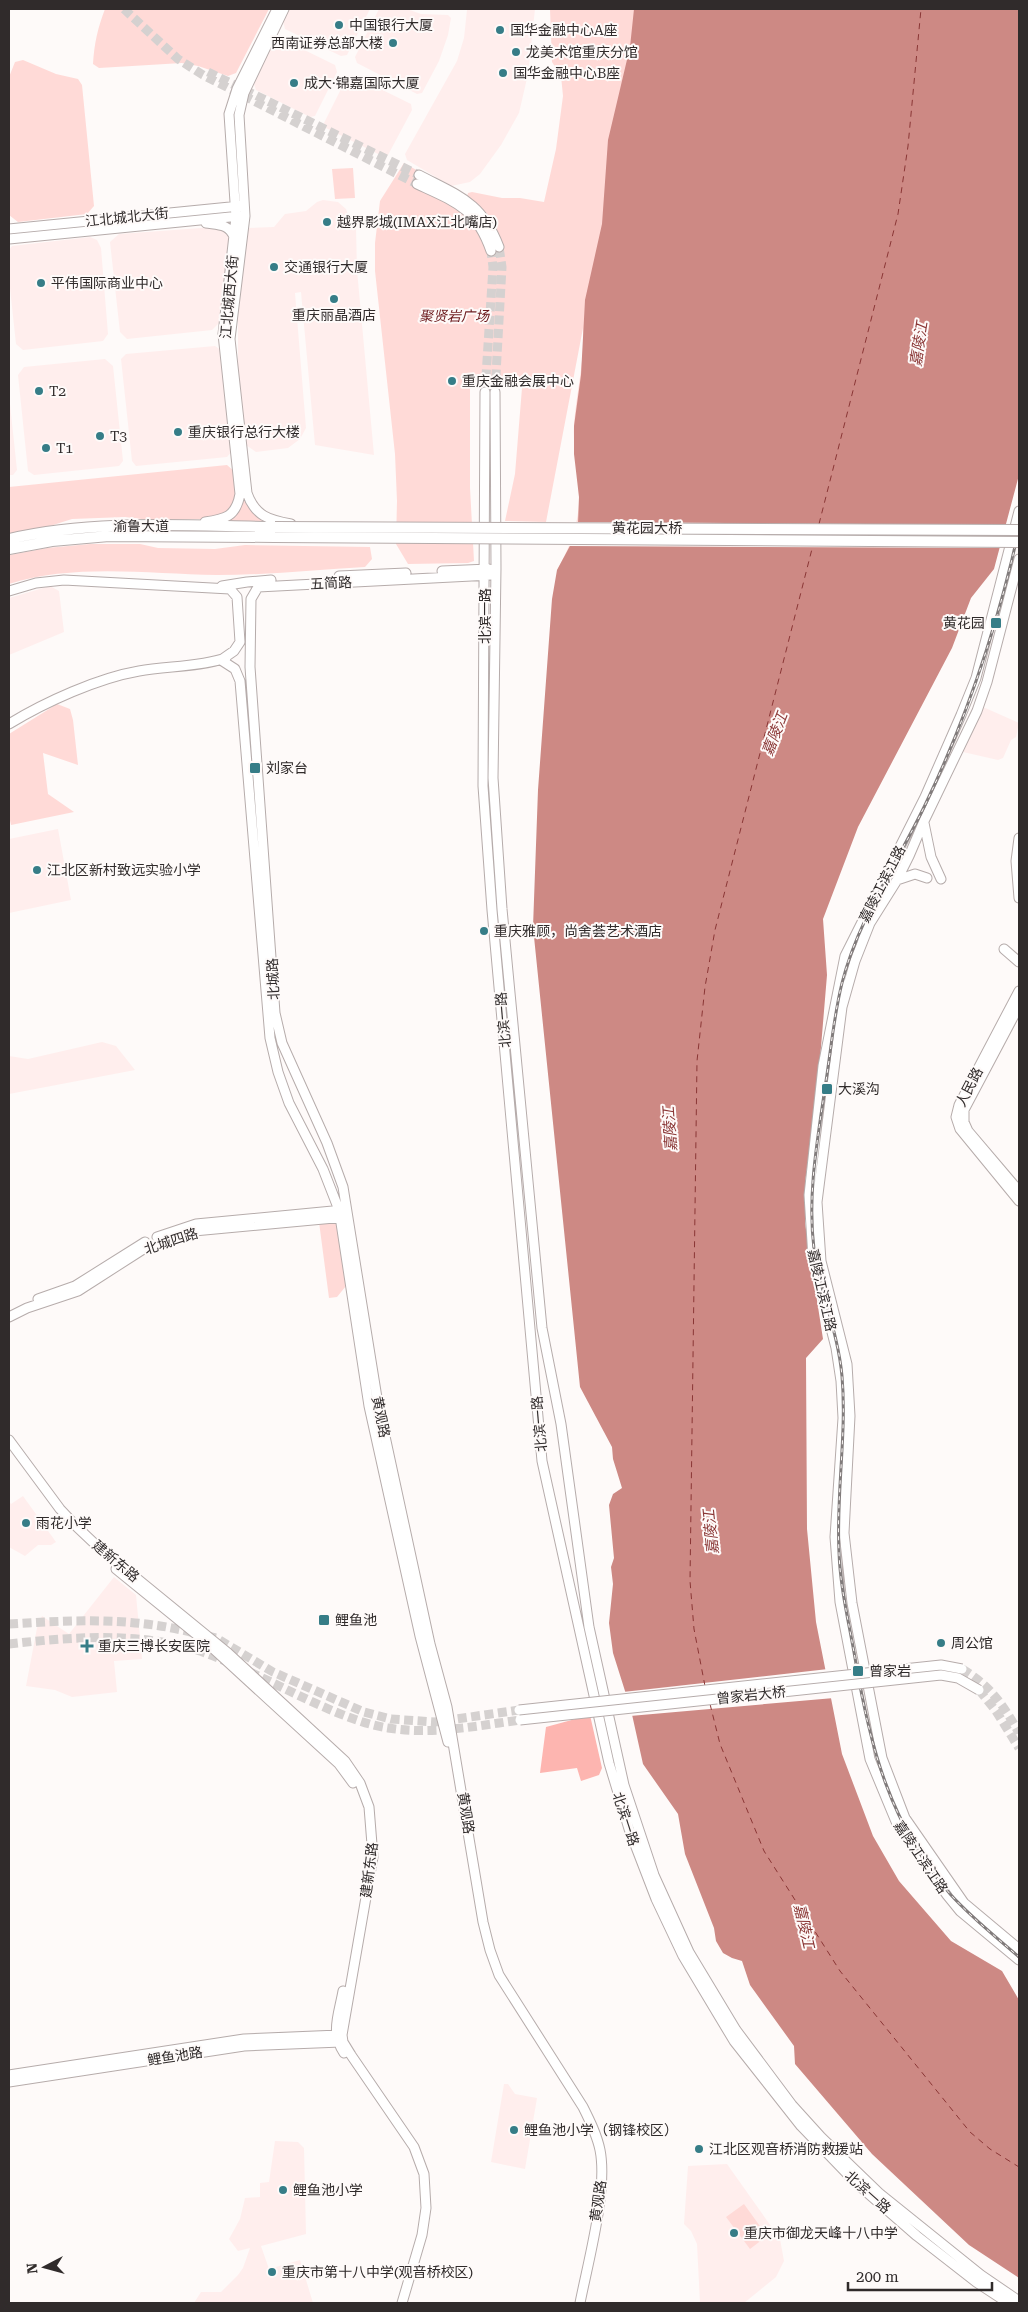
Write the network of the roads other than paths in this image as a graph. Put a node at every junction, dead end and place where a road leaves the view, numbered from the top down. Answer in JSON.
{"nodes":[{"id":1,"x":277,"y":9,"type":"edge"},
{"id":2,"x":284,"y":9,"type":"edge"},
{"id":3,"x":240,"y":91,"type":"junction"},
{"id":4,"x":418,"y":180,"type":"tunnel mouth"},
{"id":5,"x":240,"y":206,"type":"junction"},
{"id":6,"x":241,"y":216,"type":"junction"},
{"id":7,"x":191,"y":221,"type":"junction"},
{"id":8,"x":9,"y":229,"type":"edge"},
{"id":9,"x":234,"y":237,"type":"junction"},
{"id":10,"x":9,"y":239,"type":"edge"},
{"id":11,"x":495,"y":248,"type":"tunnel mouth"},
{"id":12,"x":1019,"y":511,"type":"edge"},
{"id":13,"x":185,"y":526,"type":"junction"},
{"id":14,"x":275,"y":528,"type":"junction"},
{"id":15,"x":1017,"y":529,"type":"edge"},
{"id":16,"x":978,"y":540,"type":"junction"},
{"id":17,"x":1019,"y":542,"type":"edge"},
{"id":18,"x":10,"y":546,"type":"edge"},
{"id":19,"x":1019,"y":546,"type":"edge"},
{"id":20,"x":1019,"y":559,"type":"edge"},
{"id":21,"x":485,"y":572,"type":"junction"},
{"id":22,"x":496,"y":572,"type":"junction"},
{"id":23,"x":247,"y":582,"type":"junction"},
{"id":24,"x":220,"y":587,"type":"junction"},
{"id":25,"x":254,"y":590,"type":"junction"},
{"id":26,"x":9,"y":591,"type":"edge"},
{"id":27,"x":249,"y":644,"type":"junction"},
{"id":28,"x":221,"y":660,"type":"junction"},
{"id":29,"x":9,"y":724,"type":"edge"},
{"id":30,"x":924,"y":821,"type":"junction"},
{"id":31,"x":1019,"y":838,"type":"edge"},
{"id":32,"x":927,"y":878,"type":"dead end"},
{"id":33,"x":941,"y":879,"type":"dead end"},
{"id":34,"x":898,"y":880,"type":"junction"},
{"id":35,"x":1019,"y":898,"type":"edge"},
{"id":36,"x":1004,"y":950,"type":"dead end"},
{"id":37,"x":1019,"y":962,"type":"edge"},
{"id":38,"x":1019,"y":990,"type":"edge"},
{"id":39,"x":1019,"y":1006,"type":"edge"},
{"id":40,"x":1019,"y":1191,"type":"edge"},
{"id":41,"x":1019,"y":1201,"type":"edge"},
{"id":42,"x":344,"y":1213,"type":"junction"},
{"id":43,"x":357,"y":1300,"type":"junction"},
{"id":44,"x":9,"y":1310,"type":"edge"},
{"id":45,"x":9,"y":1317,"type":"edge"},
{"id":46,"x":9,"y":1440,"type":"edge"},
{"id":47,"x":9,"y":1448,"type":"edge"},
{"id":48,"x":962,"y":1669,"type":"tunnel mouth"},
{"id":49,"x":979,"y":1690,"type":"tunnel mouth"},
{"id":50,"x":519,"y":1710,"type":"tunnel mouth"},
{"id":51,"x":520,"y":1720,"type":"tunnel mouth"},
{"id":52,"x":1019,"y":1949,"type":"edge"},
{"id":53,"x":1019,"y":1960,"type":"edge"},
{"id":54,"x":339,"y":2038,"type":"junction"},
{"id":55,"x":9,"y":2075,"type":"edge"},
{"id":56,"x":9,"y":2082,"type":"edge"},
{"id":57,"x":817,"y":2139,"type":"junction"},
{"id":58,"x":1019,"y":2301,"type":"edge"},
{"id":59,"x":396,"y":2303,"type":"edge"},
{"id":60,"x":402,"y":2303,"type":"edge"},
{"id":61,"x":576,"y":2303,"type":"edge"},
{"id":62,"x":580,"y":2303,"type":"edge"},
{"id":63,"x":1008,"y":2303,"type":"edge"}],
"edges":[{"from":1,"to":3,"type":"main road"},
{"from":2,"to":3,"type":"main road"},
{"from":3,"to":5,"type":"main road","name":"江北城西大街"},
{"from":4,"to":11,"type":"main road"},
{"from":5,"to":6,"type":"main road","name":"江北城西大街"},
{"from":5,"to":8,"type":"main road","name":"江北城北大街"},
{"from":6,"to":7,"type":"main road","name":"江北城北大街"},
{"from":6,"to":9,"type":"main road","name":"江北城西大街"},
{"from":6,"to":14,"type":"main road","name":"江北城西大街"},
{"from":7,"to":9,"type":"main road"},
{"from":7,"to":10,"type":"main road","name":"江北城北大街"},
{"from":9,"to":13,"type":"main road","name":"江北城西大街"},
{"from":12,"to":53,"type":"main road","name":"嘉陵江滨江路"},
{"from":13,"to":14,"type":"highway","name":"渝鲁大道"},
{"from":13,"to":18,"type":"highway","name":"渝鲁大道"},
{"from":14,"to":15,"type":"highway","name":"黄花园大桥","bridge":true},
{"from":14,"to":16,"type":"highway","name":"黄花园大桥","bridge":true},
{"from":14,"to":18,"type":"highway","name":"渝鲁大道"},
{"from":16,"to":17,"type":"highway","name":"黄花园大桥","bridge":true},
{"from":16,"to":19,"type":"highway","bridge":true},
{"from":20,"to":30,"type":"main road","name":"嘉陵江滨江路"},
{"from":21,"to":22,"type":"main road","name":"五简路"},
{"from":21,"to":22,"type":"main road","name":"北滨一路"},
{"from":21,"to":23,"type":"main road","name":"五简路"},
{"from":21,"to":25,"type":"main road","name":"五简路"},
{"from":21,"to":57,"type":"main road","name":"北滨一路"},
{"from":22,"to":57,"type":"main road","name":"北滨一路"},
{"from":23,"to":24,"type":"main road","name":"五简路"},
{"from":23,"to":25,"type":"main road"},
{"from":24,"to":26,"type":"main road","name":"五简路"},
{"from":24,"to":28,"type":"main road"},
{"from":25,"to":27,"type":"main road"},
{"from":27,"to":28,"type":"main road"},
{"from":27,"to":42,"type":"main road","name":"北城路"},
{"from":28,"to":29,"type":"main road"},
{"from":28,"to":42,"type":"main road","name":"北城路"},
{"from":30,"to":33,"type":"main road"},
{"from":30,"to":34,"type":"main road","name":"嘉陵江滨江路"},
{"from":31,"to":35,"type":"main road"},
{"from":32,"to":34,"type":"main road"},
{"from":34,"to":52,"type":"main road","name":"嘉陵江滨江路"},
{"from":36,"to":37,"type":"main road"},
{"from":38,"to":41,"type":"main road","name":"人民路"},
{"from":39,"to":40,"type":"main road","name":"人民路"},
{"from":42,"to":43,"type":"main road","name":"北城路"},
{"from":42,"to":44,"type":"main road","name":"北城四路"},
{"from":42,"to":45,"type":"main road","name":"北城四路"},
{"from":43,"to":61,"type":"main road","name":"黄观路"},
{"from":43,"to":62,"type":"main road","name":"黄观路"},
{"from":46,"to":54,"type":"main road","name":"建新东路"},
{"from":47,"to":54,"type":"main road","name":"建新东路"},
{"from":48,"to":50,"type":"main road","name":"曾家岩大桥","bridge":true},
{"from":49,"to":51,"type":"main road","name":"曾家岩大桥","bridge":true},
{"from":54,"to":55,"type":"main road","name":"鲤鱼池路"},
{"from":54,"to":56,"type":"main road","name":"鲤鱼池路"},
{"from":54,"to":59,"type":"main road"},
{"from":54,"to":60,"type":"main road"},
{"from":57,"to":58,"type":"main road","name":"北滨一路"},
{"from":57,"to":63,"type":"main road","name":"北滨一路"}]}
